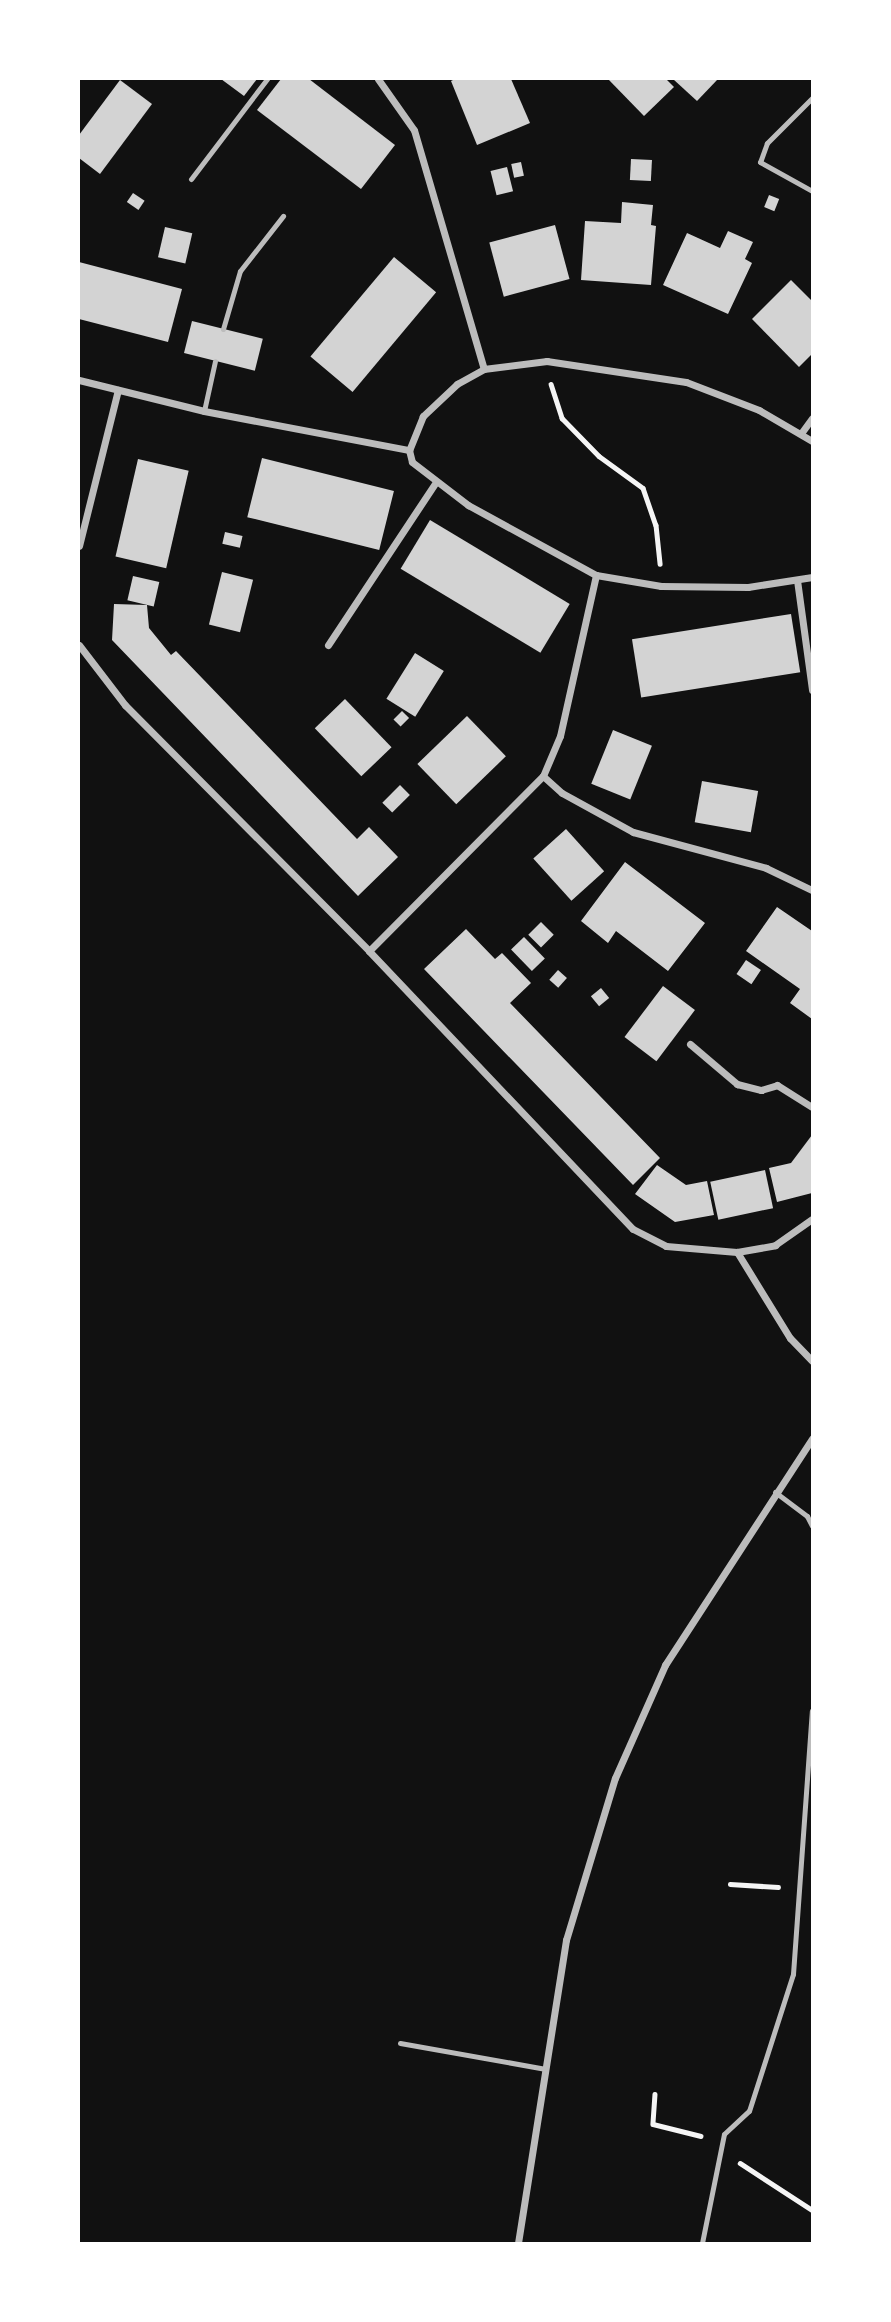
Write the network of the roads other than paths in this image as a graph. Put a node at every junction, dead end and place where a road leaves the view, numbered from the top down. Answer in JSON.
{"nodes":[{"id":1,"x":267,"y":79,"type":"edge"},
{"id":2,"x":377,"y":79,"type":"edge"},
{"id":3,"x":812,"y":98,"type":"edge"},
{"id":4,"x":191,"y":179,"type":"dead end"},
{"id":5,"x":812,"y":191,"type":"edge"},
{"id":6,"x":283,"y":216,"type":"dead end"},
{"id":7,"x":223,"y":329,"type":"dead end"},
{"id":8,"x":215,"y":361,"type":"dead end"},
{"id":9,"x":484,"y":369,"type":"junction"},
{"id":10,"x":79,"y":380,"type":"edge"},
{"id":11,"x":118,"y":390,"type":"junction"},
{"id":12,"x":204,"y":411,"type":"junction"},
{"id":13,"x":812,"y":418,"type":"edge"},
{"id":14,"x":802,"y":432,"type":"junction"},
{"id":15,"x":812,"y":441,"type":"edge"},
{"id":16,"x":409,"y":450,"type":"junction"},
{"id":17,"x":436,"y":482,"type":"junction"},
{"id":18,"x":79,"y":546,"type":"edge"},
{"id":19,"x":596,"y":575,"type":"junction"},
{"id":20,"x":812,"y":577,"type":"edge"},
{"id":21,"x":797,"y":580,"type":"junction"},
{"id":22,"x":79,"y":645,"type":"edge"},
{"id":23,"x":328,"y":645,"type":"dead end"},
{"id":24,"x":812,"y":690,"type":"edge"},
{"id":25,"x":543,"y":776,"type":"junction"},
{"id":26,"x":812,"y":890,"type":"edge"},
{"id":27,"x":369,"y":951,"type":"junction"},
{"id":28,"x":690,"y":1044,"type":"dead end"},
{"id":29,"x":812,"y":1107,"type":"edge"},
{"id":30,"x":812,"y":1219,"type":"edge"},
{"id":31,"x":737,"y":1252,"type":"junction"},
{"id":32,"x":812,"y":1360,"type":"edge"},
{"id":33,"x":812,"y":1439,"type":"edge"},
{"id":34,"x":775,"y":1492,"type":"junction"},
{"id":35,"x":812,"y":1526,"type":"edge"},
{"id":36,"x":812,"y":1710,"type":"edge"},
{"id":37,"x":400,"y":2043,"type":"dead end"},
{"id":38,"x":546,"y":2069,"type":"junction"},
{"id":39,"x":517,"y":2243,"type":"edge"},
{"id":40,"x":702,"y":2243,"type":"edge"}],
"edges":[{"from":1,"to":4,"type":"lane"},
{"from":2,"to":9,"type":"street"},
{"from":3,"to":5,"type":"lane"},
{"from":6,"to":7,"type":"lane"},
{"from":8,"to":12,"type":"lane"},
{"from":9,"to":14,"type":"street"},
{"from":9,"to":16,"type":"street"},
{"from":10,"to":11,"type":"street"},
{"from":11,"to":12,"type":"street"},
{"from":11,"to":18,"type":"street"},
{"from":12,"to":16,"type":"street"},
{"from":13,"to":14,"type":"street"},
{"from":14,"to":15,"type":"street"},
{"from":16,"to":17,"type":"street"},
{"from":17,"to":19,"type":"street"},
{"from":17,"to":23,"type":"street"},
{"from":19,"to":21,"type":"street"},
{"from":19,"to":25,"type":"street"},
{"from":20,"to":21,"type":"street"},
{"from":21,"to":24,"type":"street"},
{"from":22,"to":27,"type":"street"},
{"from":25,"to":26,"type":"street"},
{"from":25,"to":27,"type":"street"},
{"from":27,"to":31,"type":"street"},
{"from":28,"to":29,"type":"street"},
{"from":30,"to":31,"type":"street"},
{"from":31,"to":32,"type":"street"},
{"from":33,"to":34,"type":"street"},
{"from":34,"to":35,"type":"lane"},
{"from":34,"to":38,"type":"street"},
{"from":36,"to":40,"type":"lane"},
{"from":37,"to":38,"type":"lane"},
{"from":38,"to":39,"type":"street"}]}
